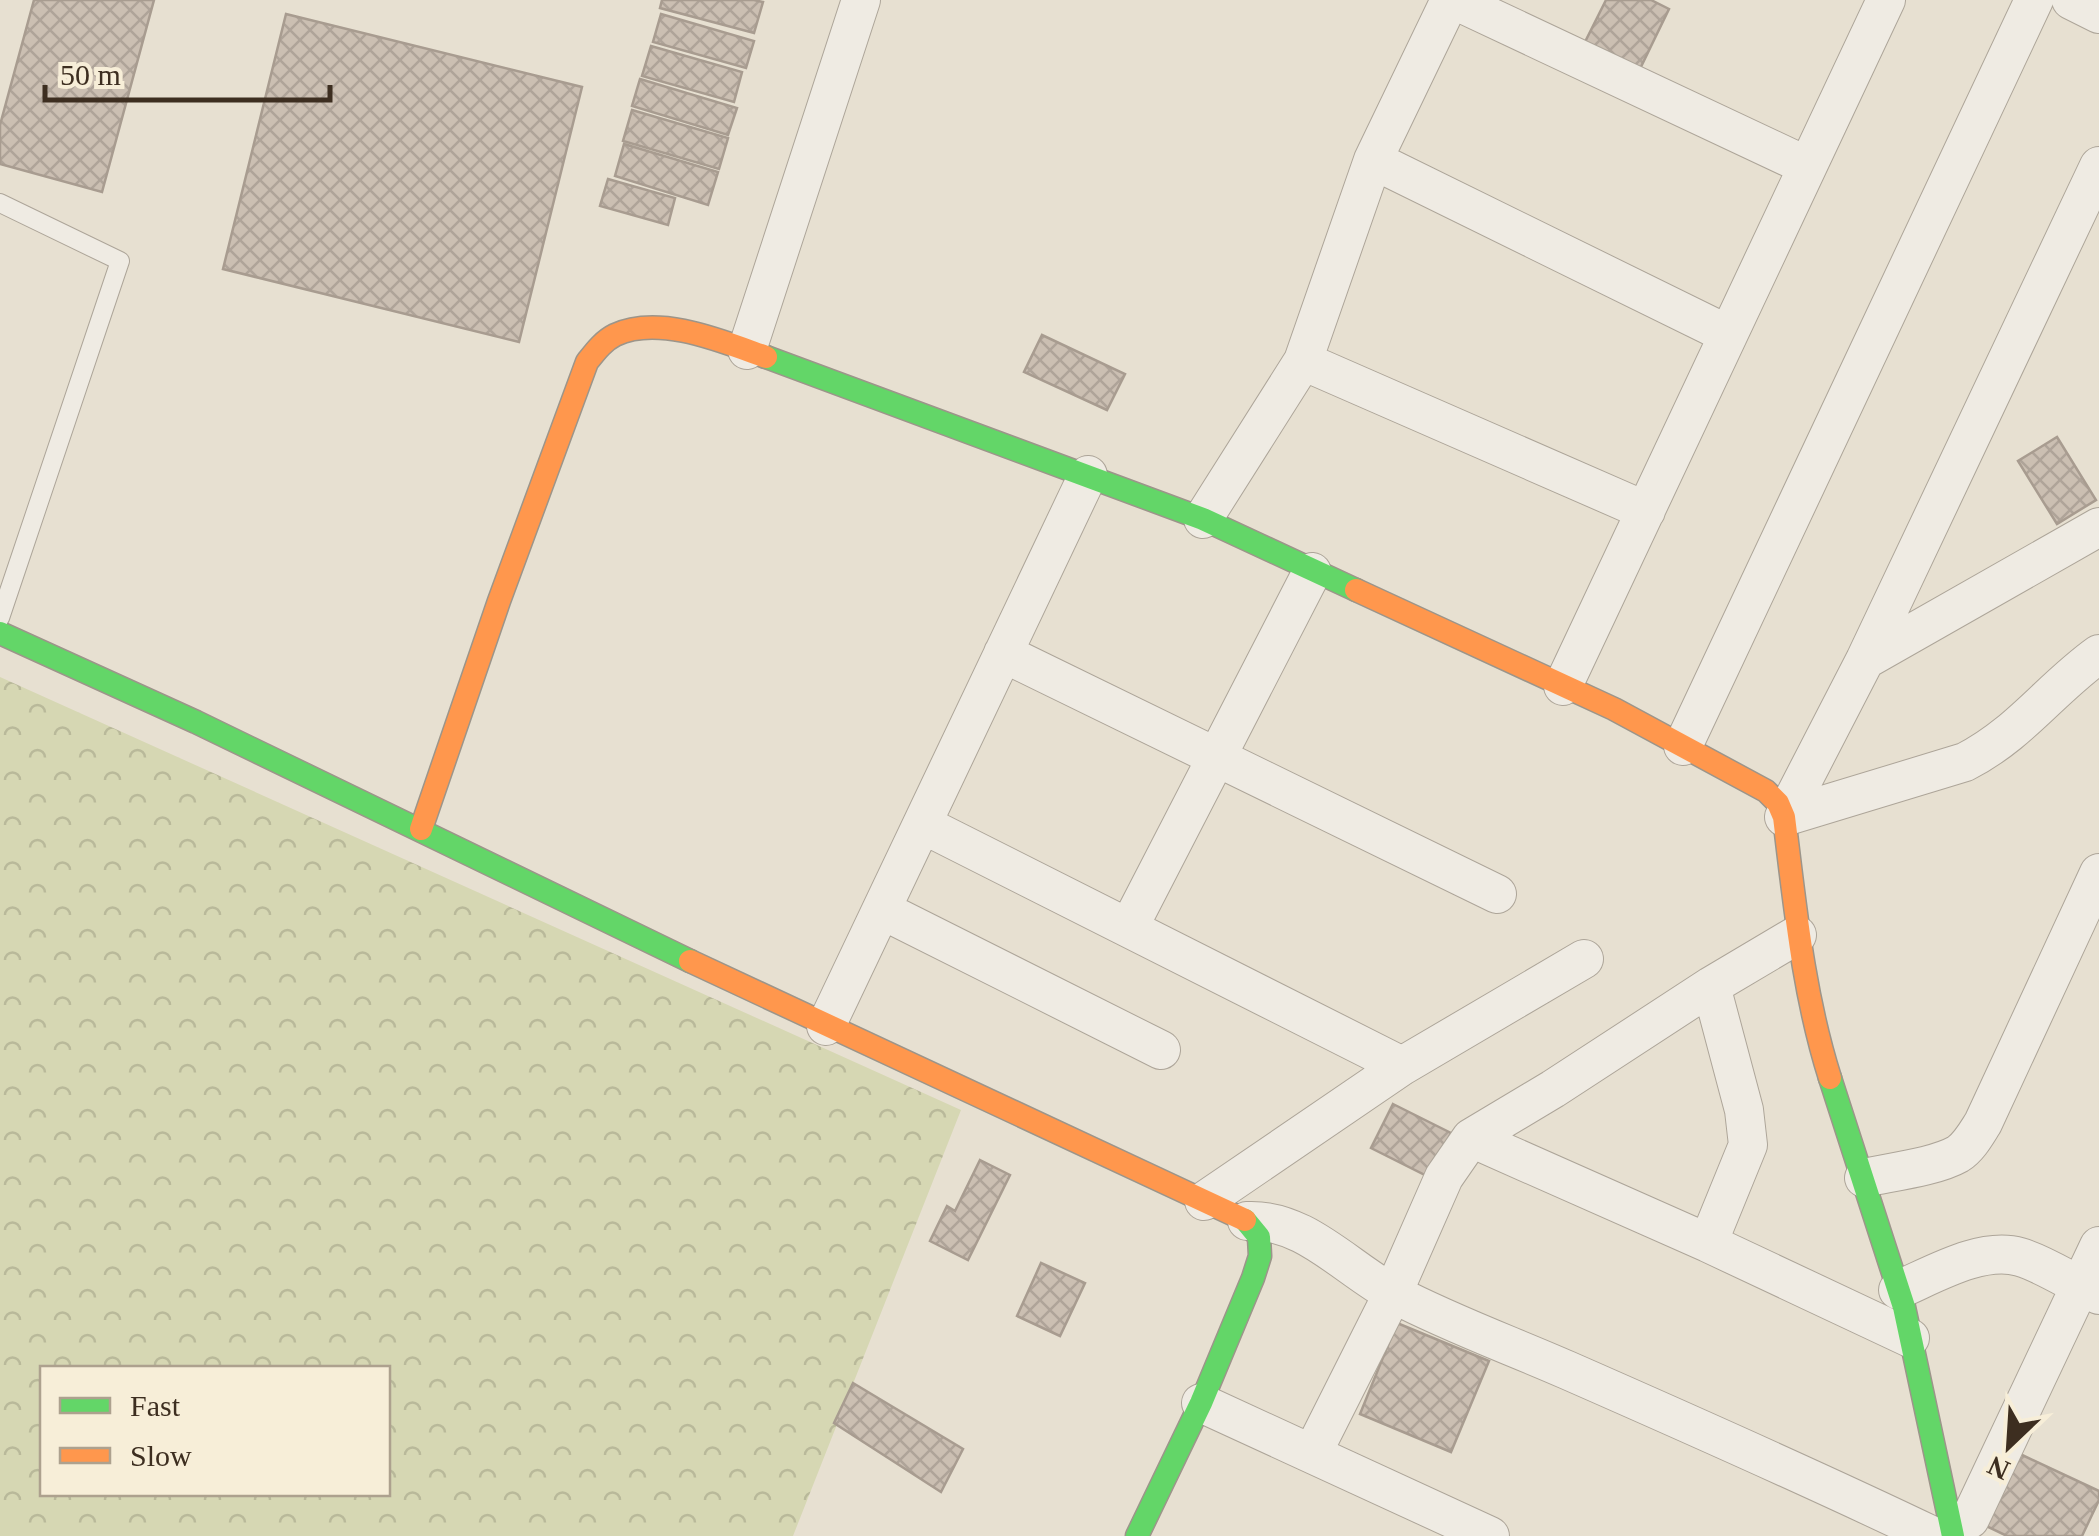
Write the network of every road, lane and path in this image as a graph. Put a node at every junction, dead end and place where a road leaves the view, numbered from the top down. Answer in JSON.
{"nodes":[{"id":1,"x":861,"y":0,"type":"edge"},
{"id":2,"x":1452,"y":0,"type":"edge"},
{"id":3,"x":1886,"y":0,"type":"edge"},
{"id":4,"x":2034,"y":0,"type":"edge"},
{"id":5,"x":2071,"y":0,"type":"edge"},
{"id":6,"x":2099,"y":14,"type":"edge"},
{"id":7,"x":1373,"y":160,"type":"junction"},
{"id":8,"x":1807,"y":166,"type":"junction"},
{"id":9,"x":2099,"y":166,"type":"edge"},
{"id":10,"x":0,"y":203,"type":"edge"},
{"id":11,"x":1727,"y":334,"type":"junction"},
{"id":12,"x":747,"y":350,"type":"junction"},
{"id":13,"x":1303,"y":360,"type":"junction"},
{"id":14,"x":1088,"y":475,"type":"junction"},
{"id":15,"x":1646,"y":511,"type":"junction"},
{"id":16,"x":1203,"y":519,"type":"junction"},
{"id":17,"x":2099,"y":527,"type":"edge"},
{"id":18,"x":1312,"y":572,"type":"junction"},
{"id":19,"x":0,"y":618,"type":"edge"},
{"id":20,"x":0,"y":633,"type":"edge"},
{"id":21,"x":1003,"y":654,"type":"junction"},
{"id":22,"x":2099,"y":654,"type":"edge"},
{"id":23,"x":1865,"y":660,"type":"junction"},
{"id":24,"x":1563,"y":686,"type":"junction"},
{"id":25,"x":1683,"y":746,"type":"junction"},
{"id":26,"x":1216,"y":757,"type":"junction"},
{"id":27,"x":1784,"y":818,"type":"junction"},
{"id":28,"x":922,"y":824,"type":"junction"},
{"id":29,"x":421,"y":829,"type":"junction"},
{"id":30,"x":2099,"y":873,"type":"edge"},
{"id":31,"x":1496,"y":894,"type":"dead end"},
{"id":32,"x":882,"y":910,"type":"junction"},
{"id":33,"x":1129,"y":927,"type":"junction"},
{"id":34,"x":1797,"y":935,"type":"junction"},
{"id":35,"x":1584,"y":959,"type":"dead end"},
{"id":36,"x":1711,"y":986,"type":"junction"},
{"id":37,"x":826,"y":1026,"type":"junction"},
{"id":38,"x":1162,"y":1050,"type":"dead end"},
{"id":39,"x":1402,"y":1066,"type":"junction"},
{"id":40,"x":1471,"y":1138,"type":"junction"},
{"id":41,"x":1864,"y":1178,"type":"junction"},
{"id":42,"x":1204,"y":1201,"type":"junction"},
{"id":43,"x":1247,"y":1221,"type":"junction"},
{"id":44,"x":1708,"y":1242,"type":"junction"},
{"id":45,"x":2099,"y":1246,"type":"edge"},
{"id":46,"x":1898,"y":1290,"type":"junction"},
{"id":47,"x":2089,"y":1291,"type":"edge"},
{"id":48,"x":1392,"y":1293,"type":"junction"},
{"id":49,"x":1910,"y":1338,"type":"junction"},
{"id":50,"x":1201,"y":1403,"type":"junction"},
{"id":51,"x":1312,"y":1454,"type":"junction"},
{"id":52,"x":1962,"y":1528,"type":"edge"},
{"id":53,"x":1138,"y":1536,"type":"edge"},
{"id":54,"x":1490,"y":1536,"type":"edge"},
{"id":55,"x":1932,"y":1536,"type":"edge"}],
"edges":[{"from":1,"to":12,"type":"street"},
{"from":2,"to":7,"type":"street"},
{"from":2,"to":8,"type":"street"},
{"from":3,"to":8,"type":"street"},
{"from":4,"to":25,"type":"street"},
{"from":5,"to":6,"type":"street"},
{"from":7,"to":11,"type":"street"},
{"from":7,"to":13,"type":"street"},
{"from":8,"to":11,"type":"street"},
{"from":9,"to":23,"type":"street"},
{"from":10,"to":19,"type":"lane"},
{"from":11,"to":15,"type":"street"},
{"from":12,"to":14,"type":"street"},
{"from":12,"to":29,"type":"street"},
{"from":13,"to":15,"type":"street"},
{"from":13,"to":16,"type":"street"},
{"from":14,"to":16,"type":"street"},
{"from":14,"to":21,"type":"street"},
{"from":15,"to":24,"type":"street"},
{"from":16,"to":18,"type":"street"},
{"from":17,"to":23,"type":"street"},
{"from":18,"to":24,"type":"street"},
{"from":18,"to":26,"type":"street"},
{"from":20,"to":29,"type":"street"},
{"from":21,"to":26,"type":"street"},
{"from":21,"to":28,"type":"street"},
{"from":22,"to":27,"type":"street"},
{"from":23,"to":27,"type":"street"},
{"from":24,"to":25,"type":"street"},
{"from":25,"to":27,"type":"street"},
{"from":26,"to":31,"type":"street"},
{"from":26,"to":33,"type":"street"},
{"from":27,"to":34,"type":"street"},
{"from":28,"to":32,"type":"street"},
{"from":28,"to":33,"type":"street"},
{"from":29,"to":37,"type":"street"},
{"from":30,"to":41,"type":"street"},
{"from":32,"to":37,"type":"street"},
{"from":32,"to":38,"type":"street"},
{"from":33,"to":39,"type":"street"},
{"from":34,"to":36,"type":"street"},
{"from":34,"to":41,"type":"street"},
{"from":35,"to":39,"type":"street"},
{"from":36,"to":40,"type":"street"},
{"from":36,"to":44,"type":"street"},
{"from":37,"to":42,"type":"street"},
{"from":39,"to":42,"type":"street"},
{"from":40,"to":44,"type":"street"},
{"from":40,"to":48,"type":"street"},
{"from":41,"to":46,"type":"street"},
{"from":42,"to":43,"type":"street"},
{"from":43,"to":48,"type":"street"},
{"from":43,"to":50,"type":"street"},
{"from":44,"to":49,"type":"street"},
{"from":45,"to":47,"type":"street"},
{"from":46,"to":47,"type":"street"},
{"from":46,"to":49,"type":"street"},
{"from":47,"to":52,"type":"street"},
{"from":48,"to":51,"type":"street"},
{"from":48,"to":55,"type":"street"},
{"from":49,"to":52,"type":"street"},
{"from":50,"to":51,"type":"street"},
{"from":50,"to":53,"type":"street"},
{"from":51,"to":54,"type":"street"}]}
